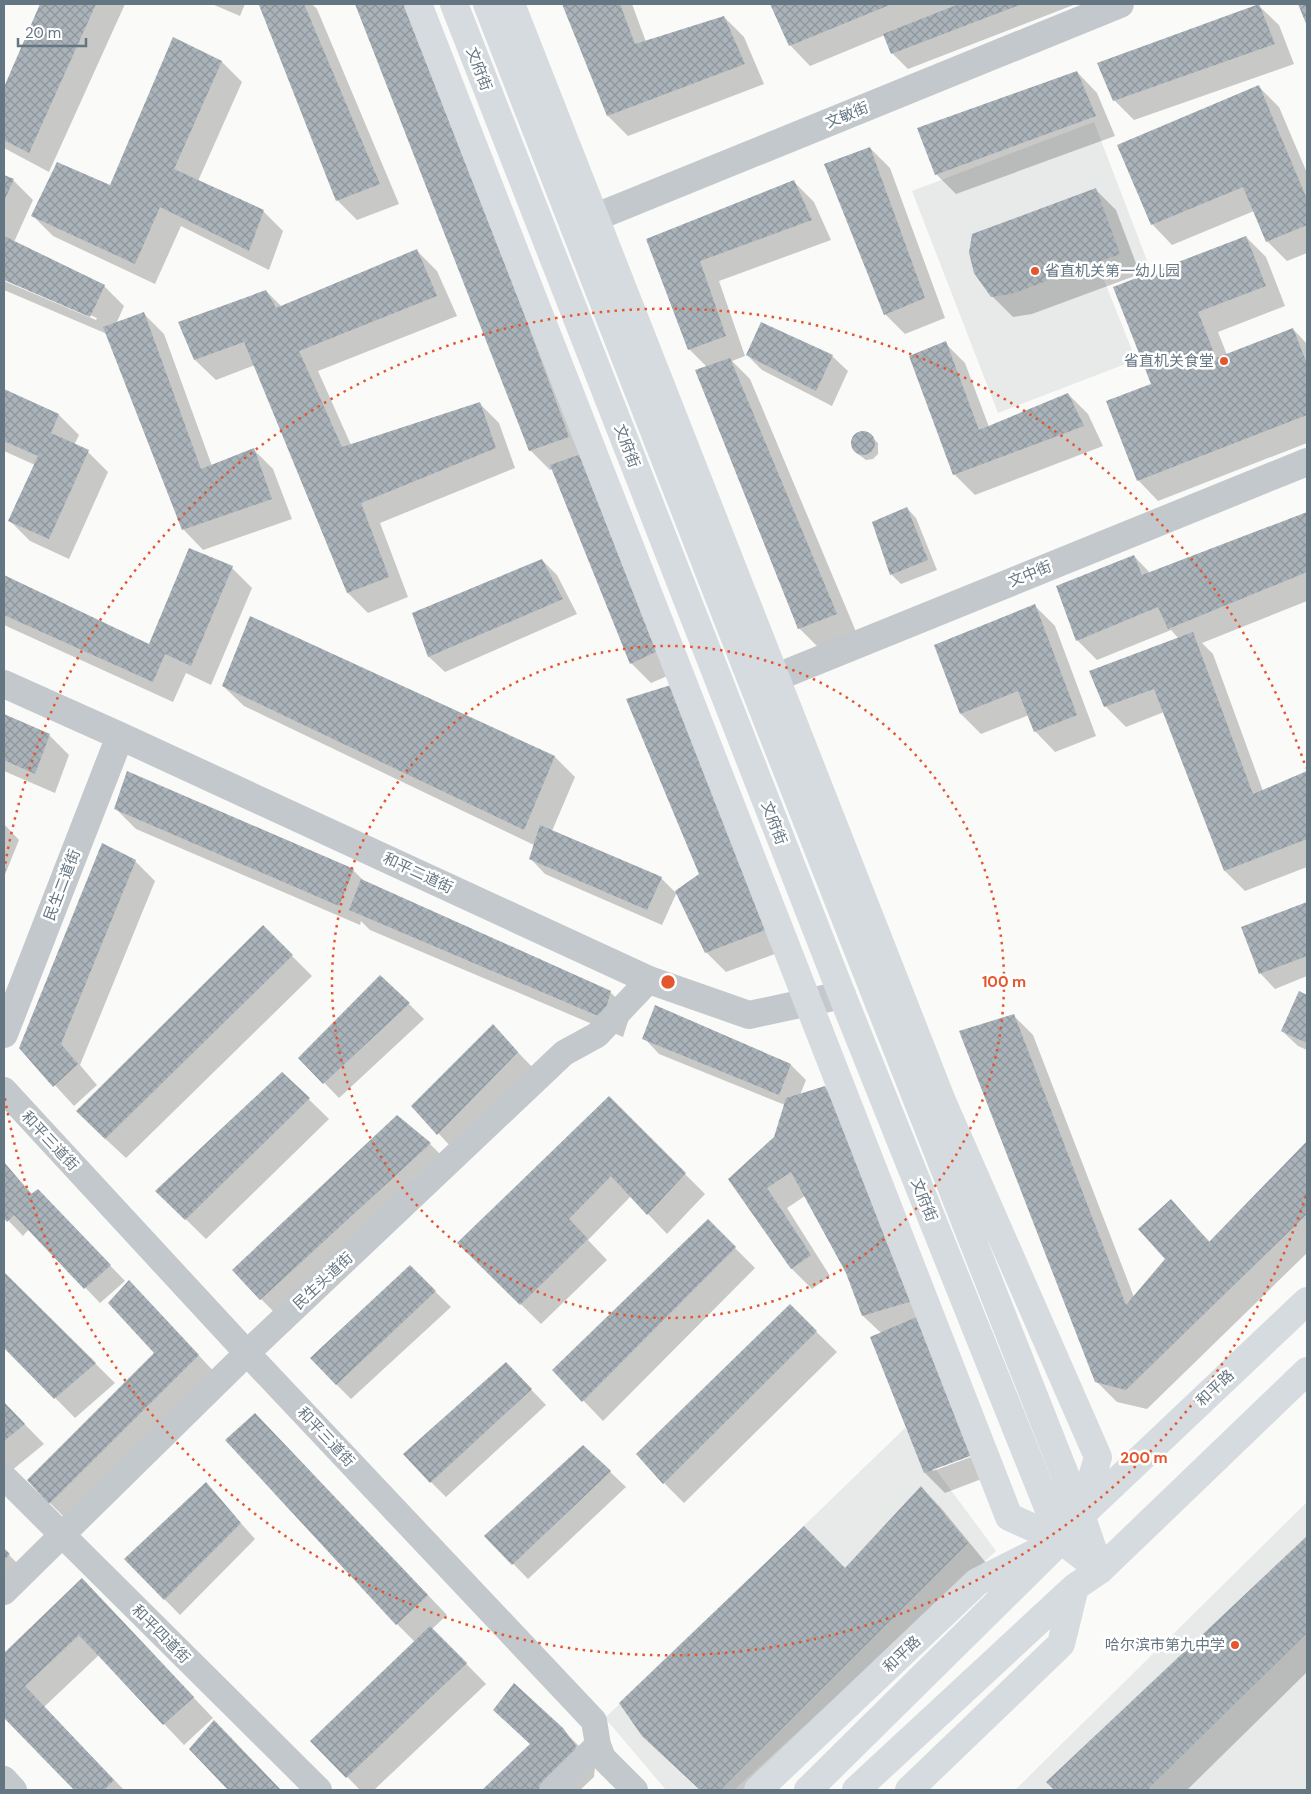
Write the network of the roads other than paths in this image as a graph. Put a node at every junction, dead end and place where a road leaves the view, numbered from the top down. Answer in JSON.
{"nodes":[{"id":1,"x":418,"y":4,"type":"edge"},
{"id":2,"x":454,"y":4,"type":"edge"},
{"id":3,"x":487,"y":4,"type":"edge"},
{"id":4,"x":512,"y":4,"type":"edge"},
{"id":5,"x":1120,"y":4,"type":"edge"},
{"id":6,"x":585,"y":221,"type":"junction"},
{"id":7,"x":1307,"y":462,"type":"edge"},
{"id":8,"x":765,"y":682,"type":"junction"},
{"id":9,"x":4,"y":684,"type":"edge"},
{"id":10,"x":120,"y":736,"type":"junction"},
{"id":11,"x":649,"y":980,"type":"junction"},
{"id":12,"x":842,"y":996,"type":"junction"},
{"id":13,"x":808,"y":1003,"type":"junction"},
{"id":14,"x":4,"y":1034,"type":"edge"},
{"id":15,"x":4,"y":1090,"type":"edge"},
{"id":16,"x":1307,"y":1301,"type":"edge"},
{"id":17,"x":247,"y":1353,"type":"junction"},
{"id":18,"x":1307,"y":1371,"type":"edge"},
{"id":19,"x":4,"y":1477,"type":"edge"},
{"id":20,"x":1081,"y":1515,"type":"junction"},
{"id":21,"x":61,"y":1536,"type":"junction"},
{"id":22,"x":1060,"y":1540,"type":"junction"},
{"id":23,"x":1100,"y":1570,"type":"junction"},
{"id":24,"x":1075,"y":1586,"type":"junction"},
{"id":25,"x":4,"y":1592,"type":"edge"},
{"id":26,"x":897,"y":1658,"type":"junction"},
{"id":27,"x":940,"y":1712,"type":"junction"},
{"id":28,"x":859,"y":1740,"type":"junction"},
{"id":29,"x":598,"y":1745,"type":"junction"},
{"id":30,"x":4,"y":1779,"type":"edge"},
{"id":31,"x":14,"y":1790,"type":"edge"},
{"id":32,"x":319,"y":1790,"type":"edge"},
{"id":33,"x":552,"y":1790,"type":"edge"},
{"id":34,"x":635,"y":1790,"type":"edge"},
{"id":35,"x":758,"y":1790,"type":"edge"},
{"id":36,"x":808,"y":1790,"type":"edge"},
{"id":37,"x":856,"y":1790,"type":"edge"},
{"id":38,"x":907,"y":1790,"type":"edge"}],
"edges":[{"from":1,"to":13,"type":"main road"},
{"from":2,"to":12,"type":"main road","name":"文府街"},
{"from":3,"to":6,"type":"main road","name":"文府街"},
{"from":4,"to":6,"type":"main road","name":"文府街"},
{"from":5,"to":6,"type":"street","name":"文敏街"},
{"from":6,"to":8,"type":"main road","name":"文府街"},
{"from":7,"to":8,"type":"street","name":"文中街"},
{"from":8,"to":20,"type":"main road","name":"文府街"},
{"from":8,"to":20,"type":"main road","name":"文府街"},
{"from":9,"to":10,"type":"street","name":"和平二道街"},
{"from":10,"to":11,"type":"street","name":"和平二道街"},
{"from":10,"to":14,"type":"street","name":"民生二道街"},
{"from":11,"to":13,"type":"street","name":"和平二道街"},
{"from":11,"to":17,"type":"street","name":"民生头道街"},
{"from":12,"to":13,"type":"street","name":"和平二道街"},
{"from":12,"to":22,"type":"main road","name":"文府街"},
{"from":13,"to":22,"type":"main road"},
{"from":15,"to":17,"type":"street","name":"和平三道街"},
{"from":16,"to":20,"type":"main road","name":"和平路"},
{"from":17,"to":21,"type":"street","name":"民生头道街"},
{"from":17,"to":29,"type":"street","name":"和平三道街"},
{"from":18,"to":23,"type":"main road"},
{"from":19,"to":21,"type":"street","name":"和平四道街"},
{"from":20,"to":22,"type":"main road","name":"和平路"},
{"from":20,"to":23,"type":"main road","name":"文府街"},
{"from":21,"to":25,"type":"street","name":"民生头道街"},
{"from":21,"to":32,"type":"street","name":"和平四道街"},
{"from":22,"to":23,"type":"main road"},
{"from":22,"to":26,"type":"main road","name":"和平路"},
{"from":22,"to":28,"type":"main road","name":"和平路"},
{"from":23,"to":24,"type":"main road"},
{"from":24,"to":27,"type":"main road"},
{"from":24,"to":38,"type":"main road"},
{"from":26,"to":28,"type":"main road"},
{"from":26,"to":35,"type":"main road","name":"和平路"},
{"from":27,"to":37,"type":"main road"},
{"from":27,"to":38,"type":"main road"},
{"from":28,"to":36,"type":"main road","name":"和平路"},
{"from":29,"to":33,"type":"street"},
{"from":29,"to":34,"type":"street","name":"和平三道街"},
{"from":30,"to":31,"type":"street"}]}
